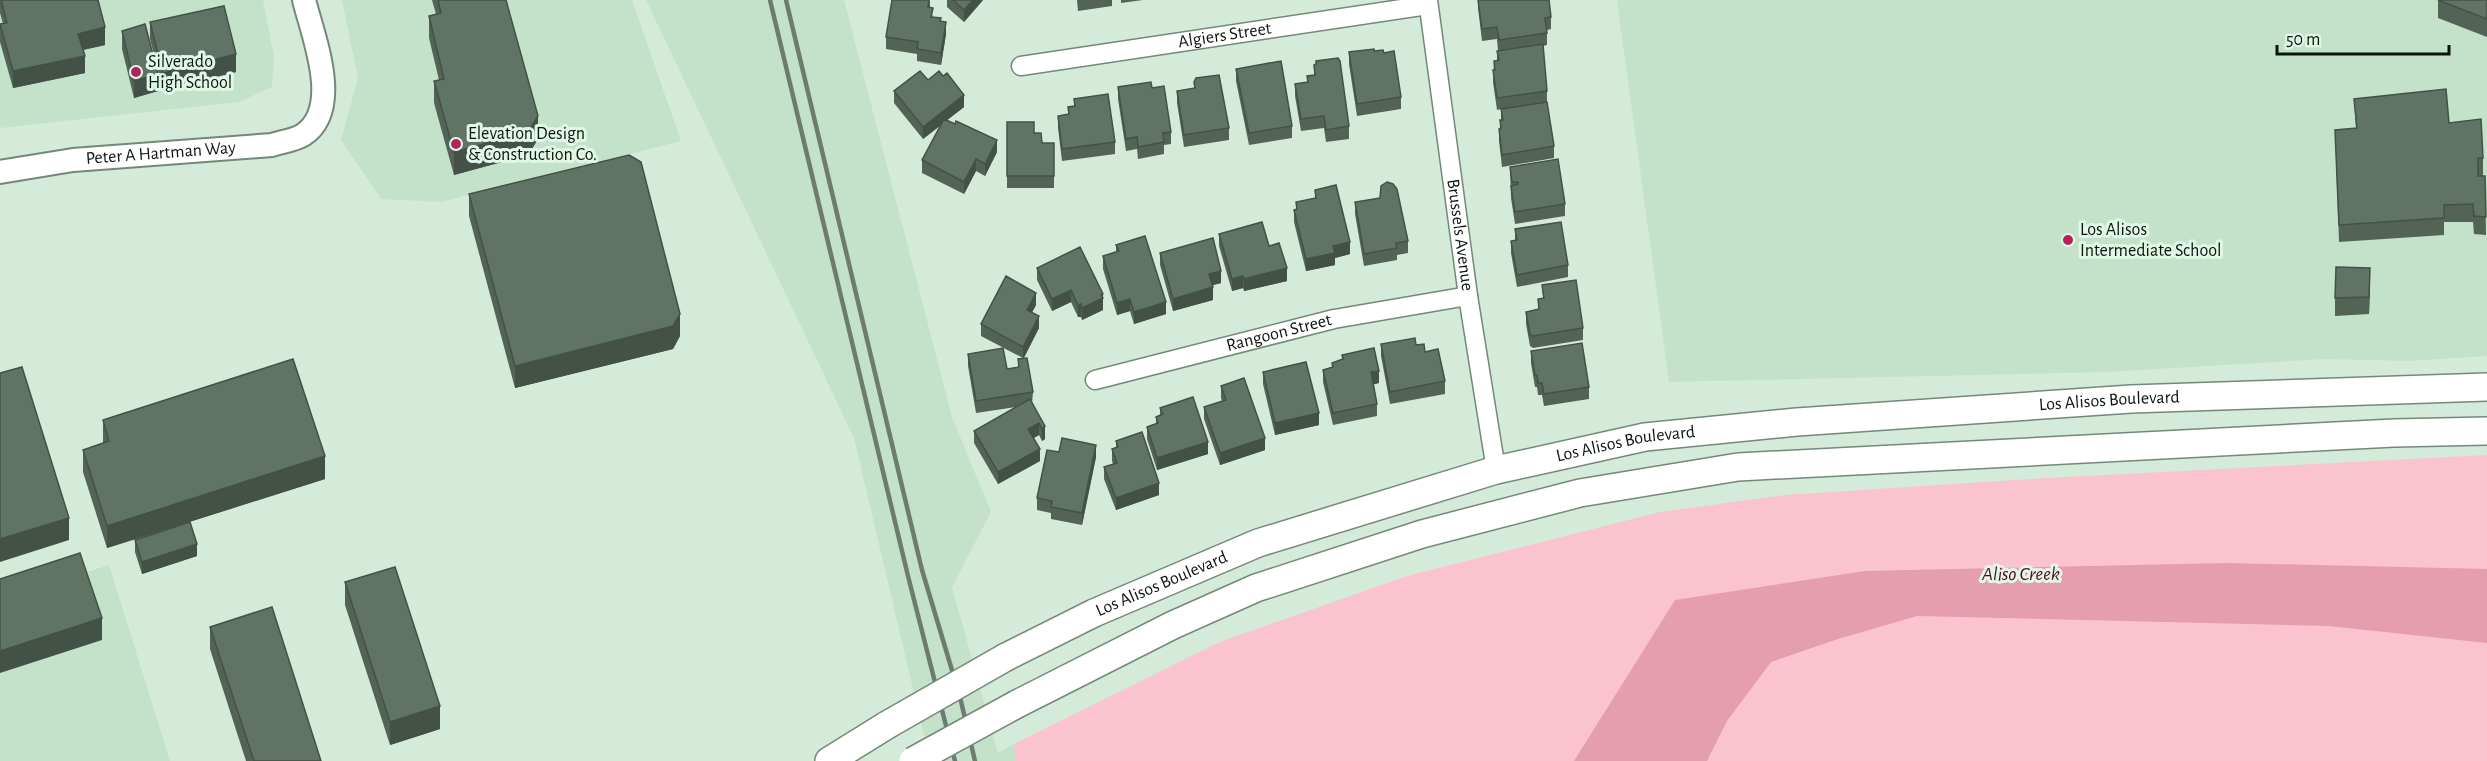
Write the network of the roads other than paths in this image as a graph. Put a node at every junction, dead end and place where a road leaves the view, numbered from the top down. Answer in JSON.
{"nodes":[{"id":1,"x":304,"y":0,"type":"edge"},
{"id":2,"x":1428,"y":3,"type":"edge"},
{"id":3,"x":1020,"y":66,"type":"dead end"},
{"id":4,"x":0,"y":172,"type":"edge"},
{"id":5,"x":1468,"y":296,"type":"junction"},
{"id":6,"x":1095,"y":380,"type":"dead end"},
{"id":7,"x":2487,"y":387,"type":"edge"},
{"id":8,"x":2487,"y":431,"type":"edge"},
{"id":9,"x":1496,"y":470,"type":"junction"},
{"id":10,"x":829,"y":761,"type":"edge"},
{"id":11,"x":913,"y":761,"type":"edge"}],
"edges":[{"from":1,"to":4,"type":"street","name":"Peter A Hartman Way"},
{"from":2,"to":3,"type":"street","name":"Algiers Street"},
{"from":2,"to":5,"type":"street","name":"Brussels Avenue"},
{"from":5,"to":6,"type":"street","name":"Rangoon Street"},
{"from":5,"to":9,"type":"street","name":"Brussels Avenue"},
{"from":7,"to":9,"type":"main road","name":"Los Alisos Boulevard"},
{"from":8,"to":11,"type":"main road","bridge":true},
{"from":9,"to":10,"type":"main road","name":"Los Alisos Boulevard","bridge":true}]}
